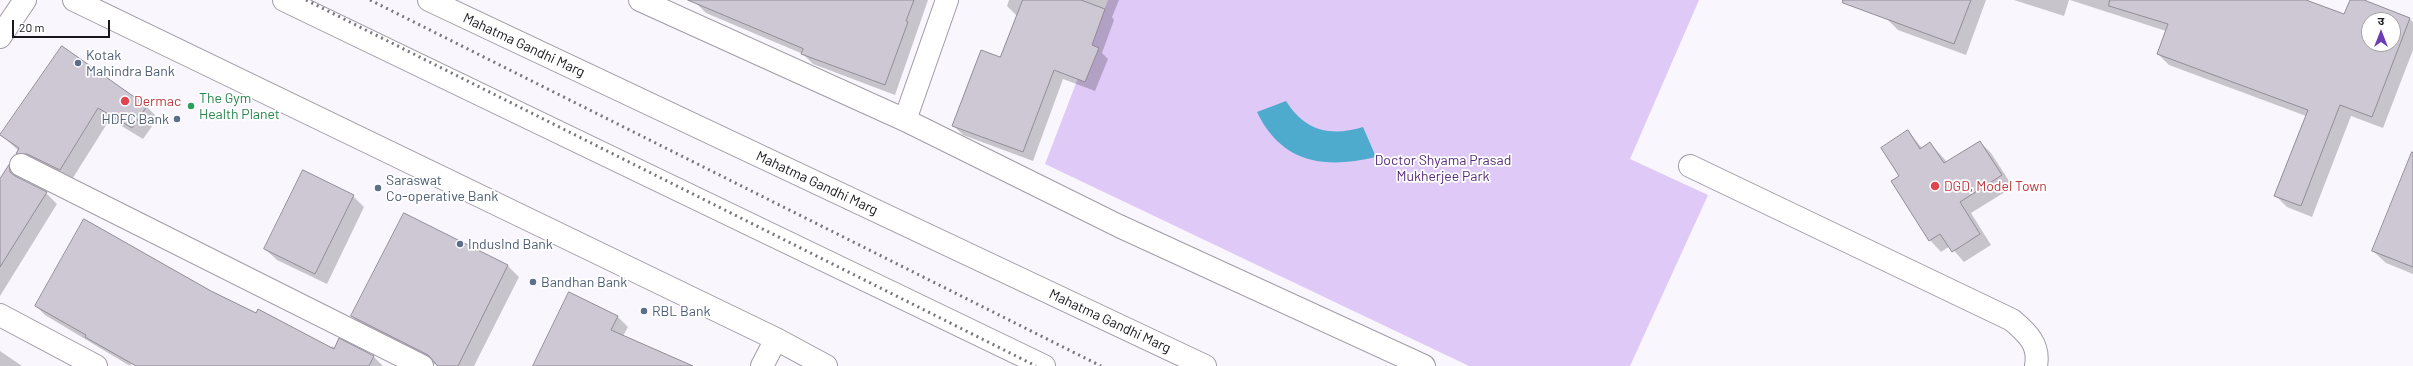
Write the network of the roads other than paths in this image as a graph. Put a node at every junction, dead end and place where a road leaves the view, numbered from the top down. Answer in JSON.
{"nodes":[{"id":1,"x":25,"y":0,"type":"edge"},
{"id":2,"x":74,"y":0,"type":"edge"},
{"id":3,"x":284,"y":0,"type":"edge"},
{"id":4,"x":429,"y":0,"type":"edge"},
{"id":5,"x":640,"y":0,"type":"edge"},
{"id":6,"x":947,"y":0,"type":"edge"},
{"id":7,"x":0,"y":37,"type":"edge"},
{"id":8,"x":905,"y":120,"type":"junction"},
{"id":9,"x":21,"y":165,"type":"dead end"},
{"id":10,"x":1690,"y":166,"type":"dead end"},
{"id":11,"x":0,"y":315,"type":"edge"},
{"id":12,"x":776,"y":339,"type":"junction"},
{"id":13,"x":96,"y":366,"type":"edge"},
{"id":14,"x":422,"y":366,"type":"edge"},
{"id":15,"x":762,"y":366,"type":"edge"},
{"id":16,"x":826,"y":366,"type":"edge"},
{"id":17,"x":1044,"y":366,"type":"edge"},
{"id":18,"x":1205,"y":366,"type":"edge"},
{"id":19,"x":1424,"y":366,"type":"edge"},
{"id":20,"x":2036,"y":366,"type":"edge"}],
"edges":[{"from":1,"to":7,"type":"street"},
{"from":2,"to":12,"type":"street"},
{"from":3,"to":17,"type":"street"},
{"from":4,"to":18,"type":"street","name":"Mahatma Gandhi Marg"},
{"from":5,"to":8,"type":"street"},
{"from":6,"to":8,"type":"street"},
{"from":8,"to":19,"type":"street"},
{"from":9,"to":14,"type":"street"},
{"from":10,"to":20,"type":"street"},
{"from":11,"to":13,"type":"street"},
{"from":12,"to":15,"type":"street"},
{"from":12,"to":16,"type":"street"}]}
